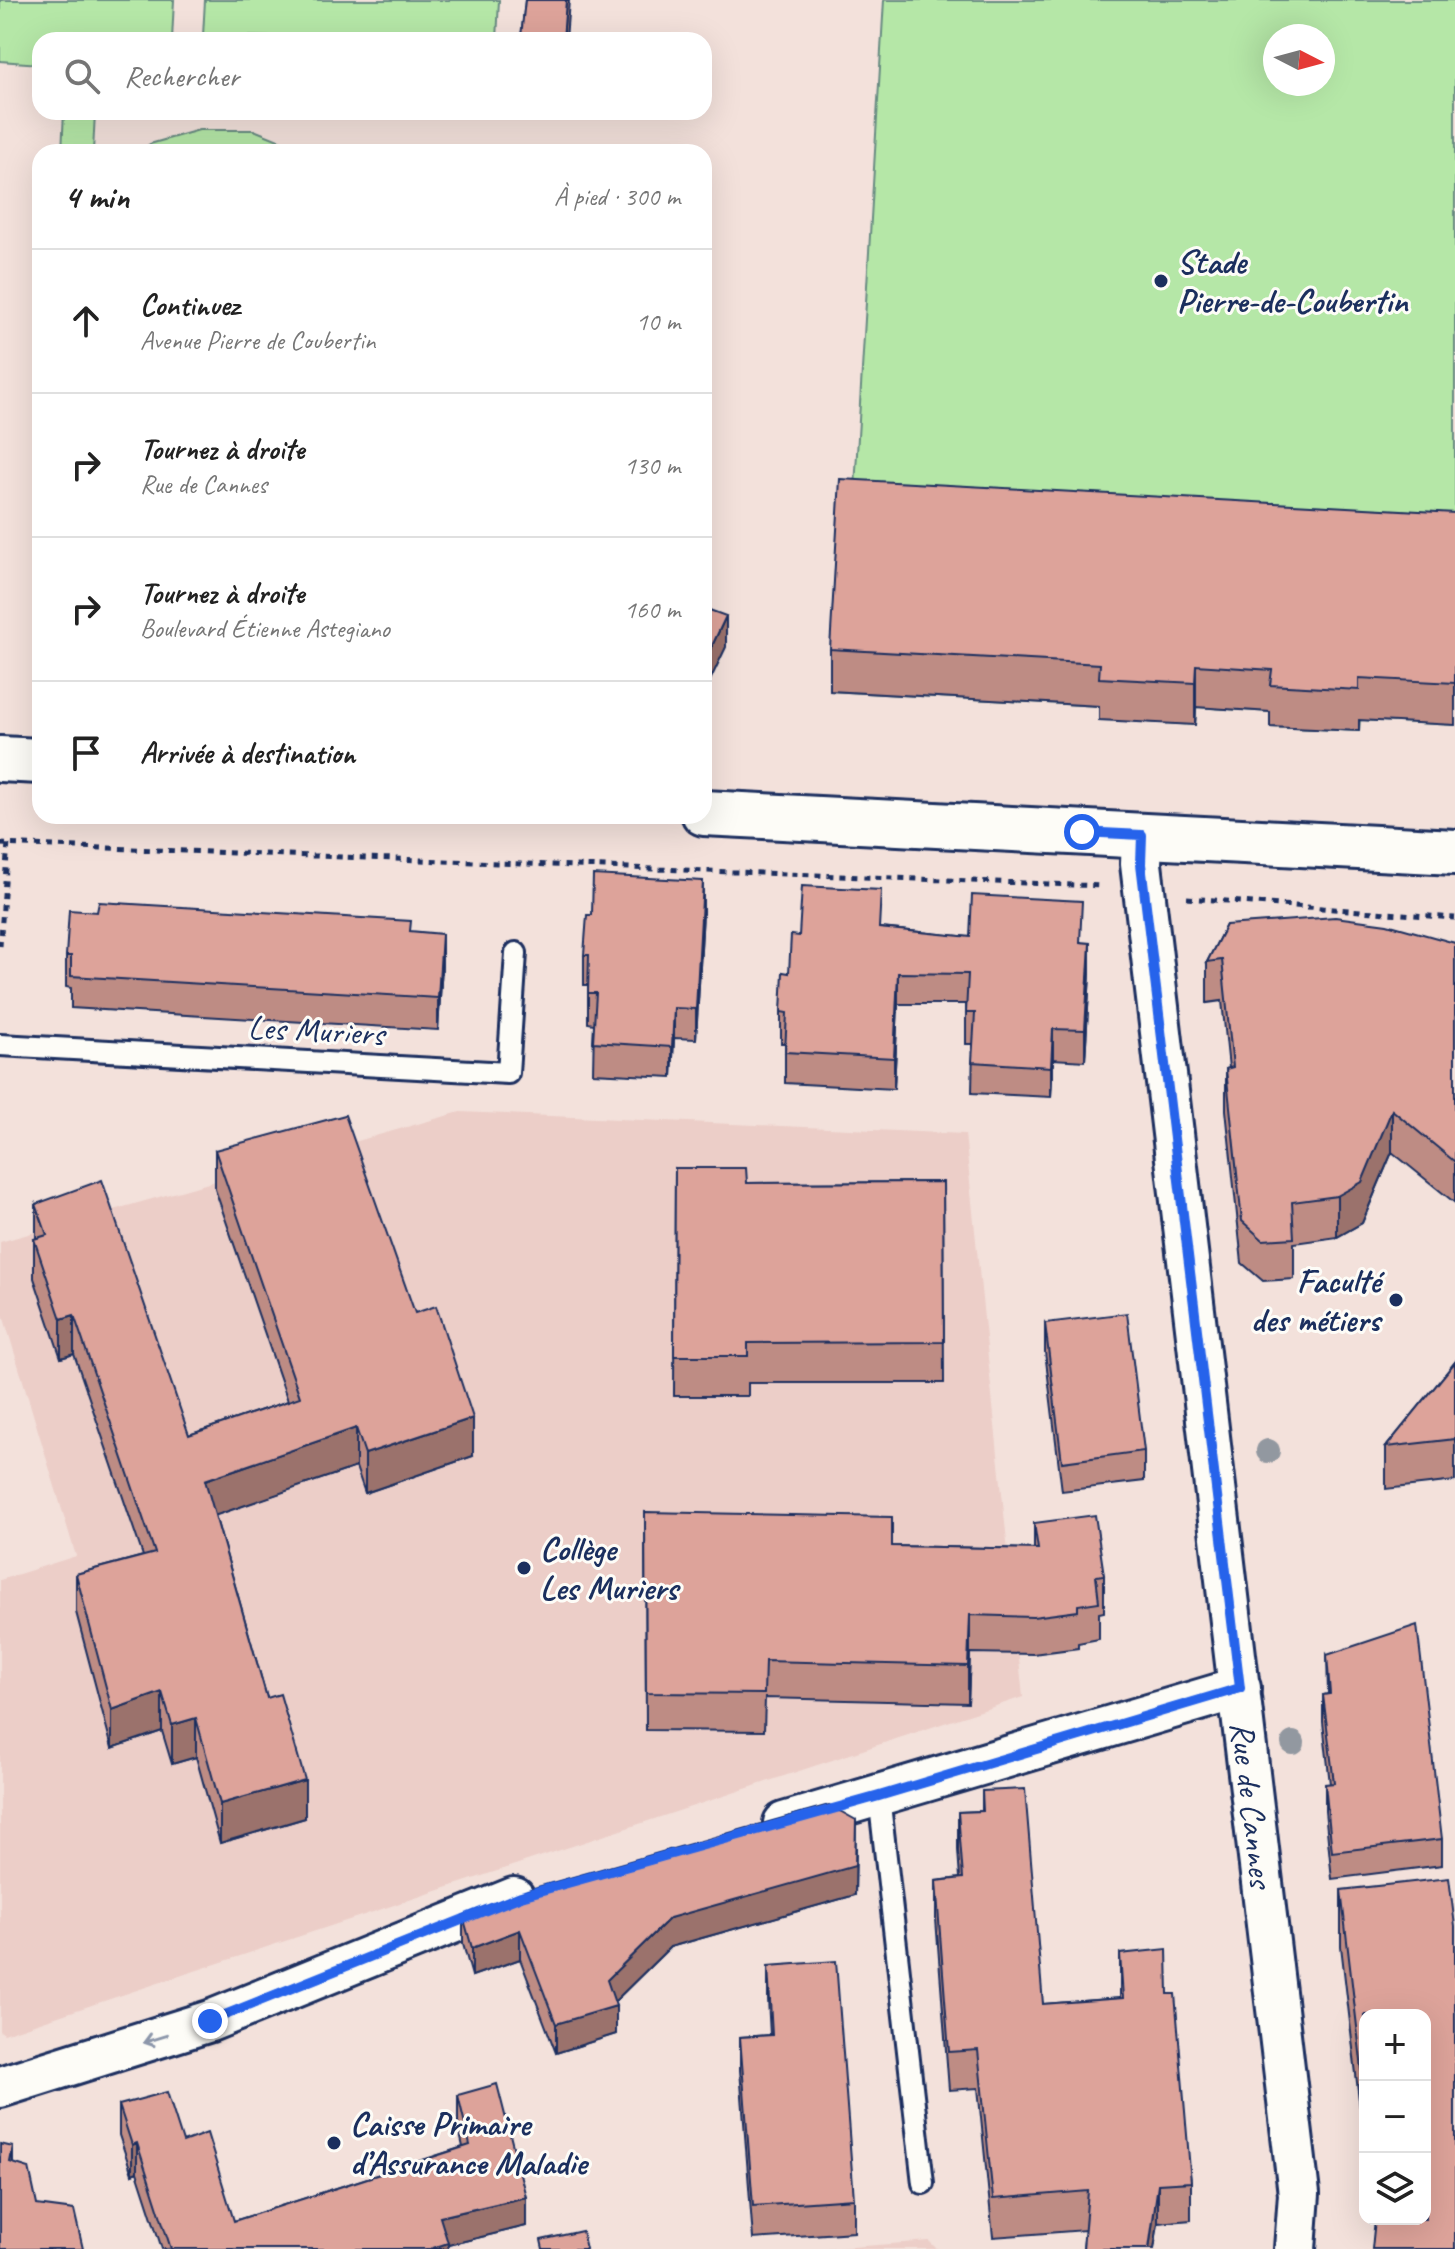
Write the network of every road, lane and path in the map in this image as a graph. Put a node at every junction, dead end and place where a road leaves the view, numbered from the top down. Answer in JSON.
{"nodes":[{"id":1,"x":0,"y":759,"type":"edge"},
{"id":2,"x":32,"y":761,"type":"edge"},
{"id":3,"x":712,"y":813,"type":"edge"},
{"id":4,"x":1142,"y":835,"type":"junction"},
{"id":5,"x":8,"y":843,"type":"junction"},
{"id":6,"x":0,"y":844,"type":"edge"},
{"id":7,"x":1455,"y":852,"type":"edge"},
{"id":8,"x":1111,"y":887,"type":"dead end"},
{"id":9,"x":1175,"y":897,"type":"dead end"},
{"id":10,"x":1455,"y":918,"type":"edge"},
{"id":11,"x":0,"y":946,"type":"edge"},
{"id":12,"x":516,"y":953,"type":"dead end"},
{"id":13,"x":0,"y":1045,"type":"edge"},
{"id":14,"x":1240,"y":1688,"type":"junction"},
{"id":15,"x":879,"y":1796,"type":"junction"},
{"id":16,"x":745,"y":1833,"type":"edge"},
{"id":17,"x":551,"y":1887,"type":"edge"},
{"id":18,"x":0,"y":2087,"type":"edge"},
{"id":19,"x":923,"y":2183,"type":"dead end"},
{"id":20,"x":1295,"y":2249,"type":"edge"}],
"edges":[{"from":1,"to":2,"type":"main road"},
{"from":3,"to":4,"type":"main road"},
{"from":4,"to":7,"type":"main road"},
{"from":4,"to":14,"type":"street","name":"Rue de Cannes"},
{"from":5,"to":6,"type":"path"},
{"from":5,"to":8,"type":"path"},
{"from":5,"to":11,"type":"path"},
{"from":9,"to":10,"type":"path"},
{"from":12,"to":13,"type":"lane","name":"Les Muriers"},
{"from":14,"to":15,"type":"street"},
{"from":14,"to":20,"type":"street","name":"Rue de Cannes"},
{"from":15,"to":16,"type":"street"},
{"from":15,"to":19,"type":"lane"},
{"from":17,"to":18,"type":"street","one_way":true}]}
